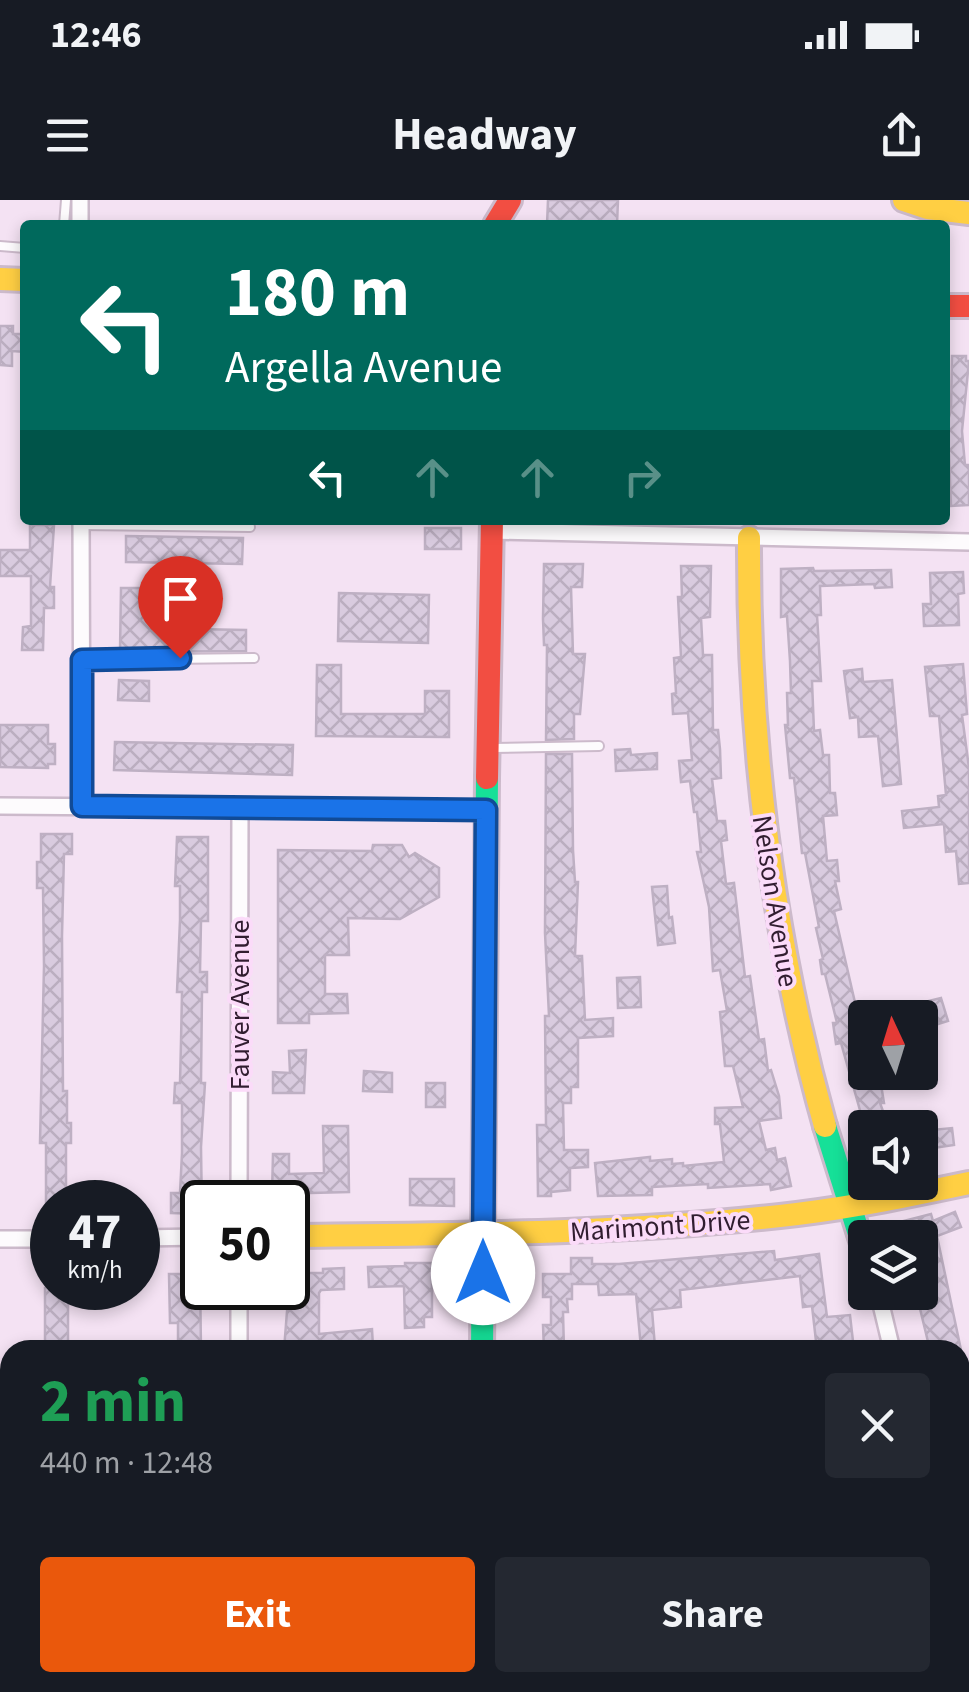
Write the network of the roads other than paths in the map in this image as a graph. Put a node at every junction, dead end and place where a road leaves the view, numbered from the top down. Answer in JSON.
{"nodes":[{"id":1,"x":904,"y":200,"type":"edge"},
{"id":2,"x":969,"y":213,"type":"edge"},
{"id":3,"x":82,"y":525,"type":"edge"},
{"id":4,"x":183,"y":525,"type":"edge"},
{"id":5,"x":492,"y":526,"type":"edge"},
{"id":6,"x":250,"y":527,"type":"dead end"},
{"id":7,"x":749,"y":538,"type":"junction"},
{"id":8,"x":969,"y":542,"type":"edge"},
{"id":9,"x":254,"y":658,"type":"dead end"},
{"id":10,"x":82,"y":660,"type":"junction"},
{"id":11,"x":599,"y":746,"type":"dead end"},
{"id":12,"x":488,"y":748,"type":"junction"},
{"id":13,"x":0,"y":806,"type":"edge"},
{"id":14,"x":82,"y":806,"type":"junction"},
{"id":15,"x":240,"y":808,"type":"junction"},
{"id":16,"x":486,"y":810,"type":"junction"},
{"id":17,"x":240,"y":1180,"type":"edge"},
{"id":18,"x":969,"y":1183,"type":"edge"},
{"id":19,"x":849,"y":1206,"type":"junction"},
{"id":20,"x":854,"y":1220,"type":"edge"},
{"id":21,"x":483,"y":1235,"type":"junction"},
{"id":22,"x":310,"y":1236,"type":"edge"},
{"id":23,"x":0,"y":1239,"type":"edge"},
{"id":24,"x":30,"y":1239,"type":"edge"},
{"id":25,"x":239,"y":1310,"type":"edge"},
{"id":26,"x":882,"y":1310,"type":"edge"},
{"id":27,"x":239,"y":1340,"type":"edge"},
{"id":28,"x":482,"y":1340,"type":"edge"},
{"id":29,"x":890,"y":1340,"type":"edge"}],
"edges":[{"from":1,"to":2,"type":"main road"},
{"from":3,"to":10,"type":"street"},
{"from":4,"to":6,"type":"lane"},
{"from":5,"to":7,"type":"street"},
{"from":5,"to":12,"type":"main road"},
{"from":7,"to":8,"type":"street"},
{"from":7,"to":19,"type":"main road","name":"Nelson Avenue"},
{"from":9,"to":10,"type":"lane"},
{"from":10,"to":14,"type":"street"},
{"from":11,"to":12,"type":"lane"},
{"from":12,"to":16,"type":"main road"},
{"from":13,"to":14,"type":"street"},
{"from":14,"to":15,"type":"street"},
{"from":15,"to":16,"type":"street"},
{"from":15,"to":17,"type":"street","name":"Fauver Avenue"},
{"from":16,"to":21,"type":"main road"},
{"from":18,"to":19,"type":"main road","name":"Marimont Drive"},
{"from":19,"to":20,"type":"main road","name":"Nelson Avenue"},
{"from":19,"to":21,"type":"main road","name":"Marimont Drive"},
{"from":21,"to":22,"type":"main road","name":"Marimont Drive"},
{"from":21,"to":28,"type":"main road"},
{"from":23,"to":24,"type":"street"},
{"from":25,"to":27,"type":"street"},
{"from":26,"to":29,"type":"street"}]}
